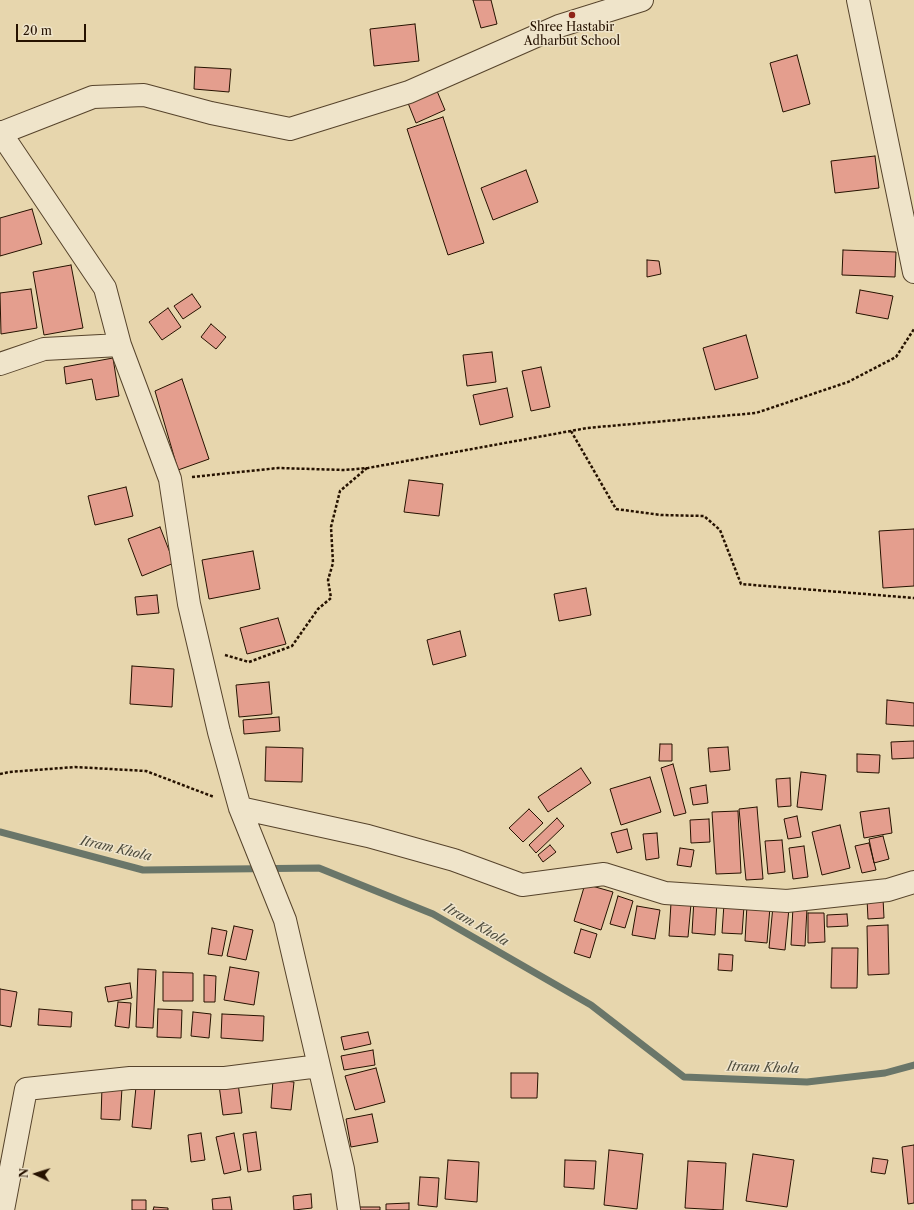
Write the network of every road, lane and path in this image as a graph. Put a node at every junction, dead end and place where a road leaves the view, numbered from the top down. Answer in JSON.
{"nodes":[{"id":1,"x":642,"y":0,"type":"edge"},
{"id":2,"x":858,"y":0,"type":"edge"},
{"id":3,"x":0,"y":132,"type":"edge"},
{"id":4,"x":914,"y":272,"type":"edge"},
{"id":5,"x":914,"y":329,"type":"edge"},
{"id":6,"x":120,"y":346,"type":"junction"},
{"id":7,"x":0,"y":364,"type":"edge"},
{"id":8,"x":571,"y":431,"type":"junction"},
{"id":9,"x":368,"y":468,"type":"junction"},
{"id":10,"x":170,"y":479,"type":"junction"},
{"id":11,"x":914,"y":598,"type":"edge"},
{"id":12,"x":249,"y":662,"type":"dead end"},
{"id":13,"x":0,"y":774,"type":"edge"},
{"id":14,"x":240,"y":808,"type":"junction"},
{"id":15,"x":914,"y":882,"type":"edge"},
{"id":16,"x":319,"y":1066,"type":"junction"},
{"id":17,"x":3,"y":1210,"type":"edge"},
{"id":18,"x":349,"y":1210,"type":"edge"}],
"edges":[{"from":1,"to":3,"type":"street"},
{"from":2,"to":4,"type":"street"},
{"from":3,"to":6,"type":"street"},
{"from":5,"to":8,"type":"path"},
{"from":6,"to":7,"type":"street"},
{"from":6,"to":10,"type":"street"},
{"from":8,"to":9,"type":"path"},
{"from":8,"to":11,"type":"path"},
{"from":9,"to":10,"type":"path"},
{"from":9,"to":12,"type":"path"},
{"from":10,"to":14,"type":"street"},
{"from":13,"to":14,"type":"path"},
{"from":14,"to":15,"type":"street"},
{"from":14,"to":16,"type":"street"},
{"from":16,"to":17,"type":"street"},
{"from":16,"to":18,"type":"street"}]}
